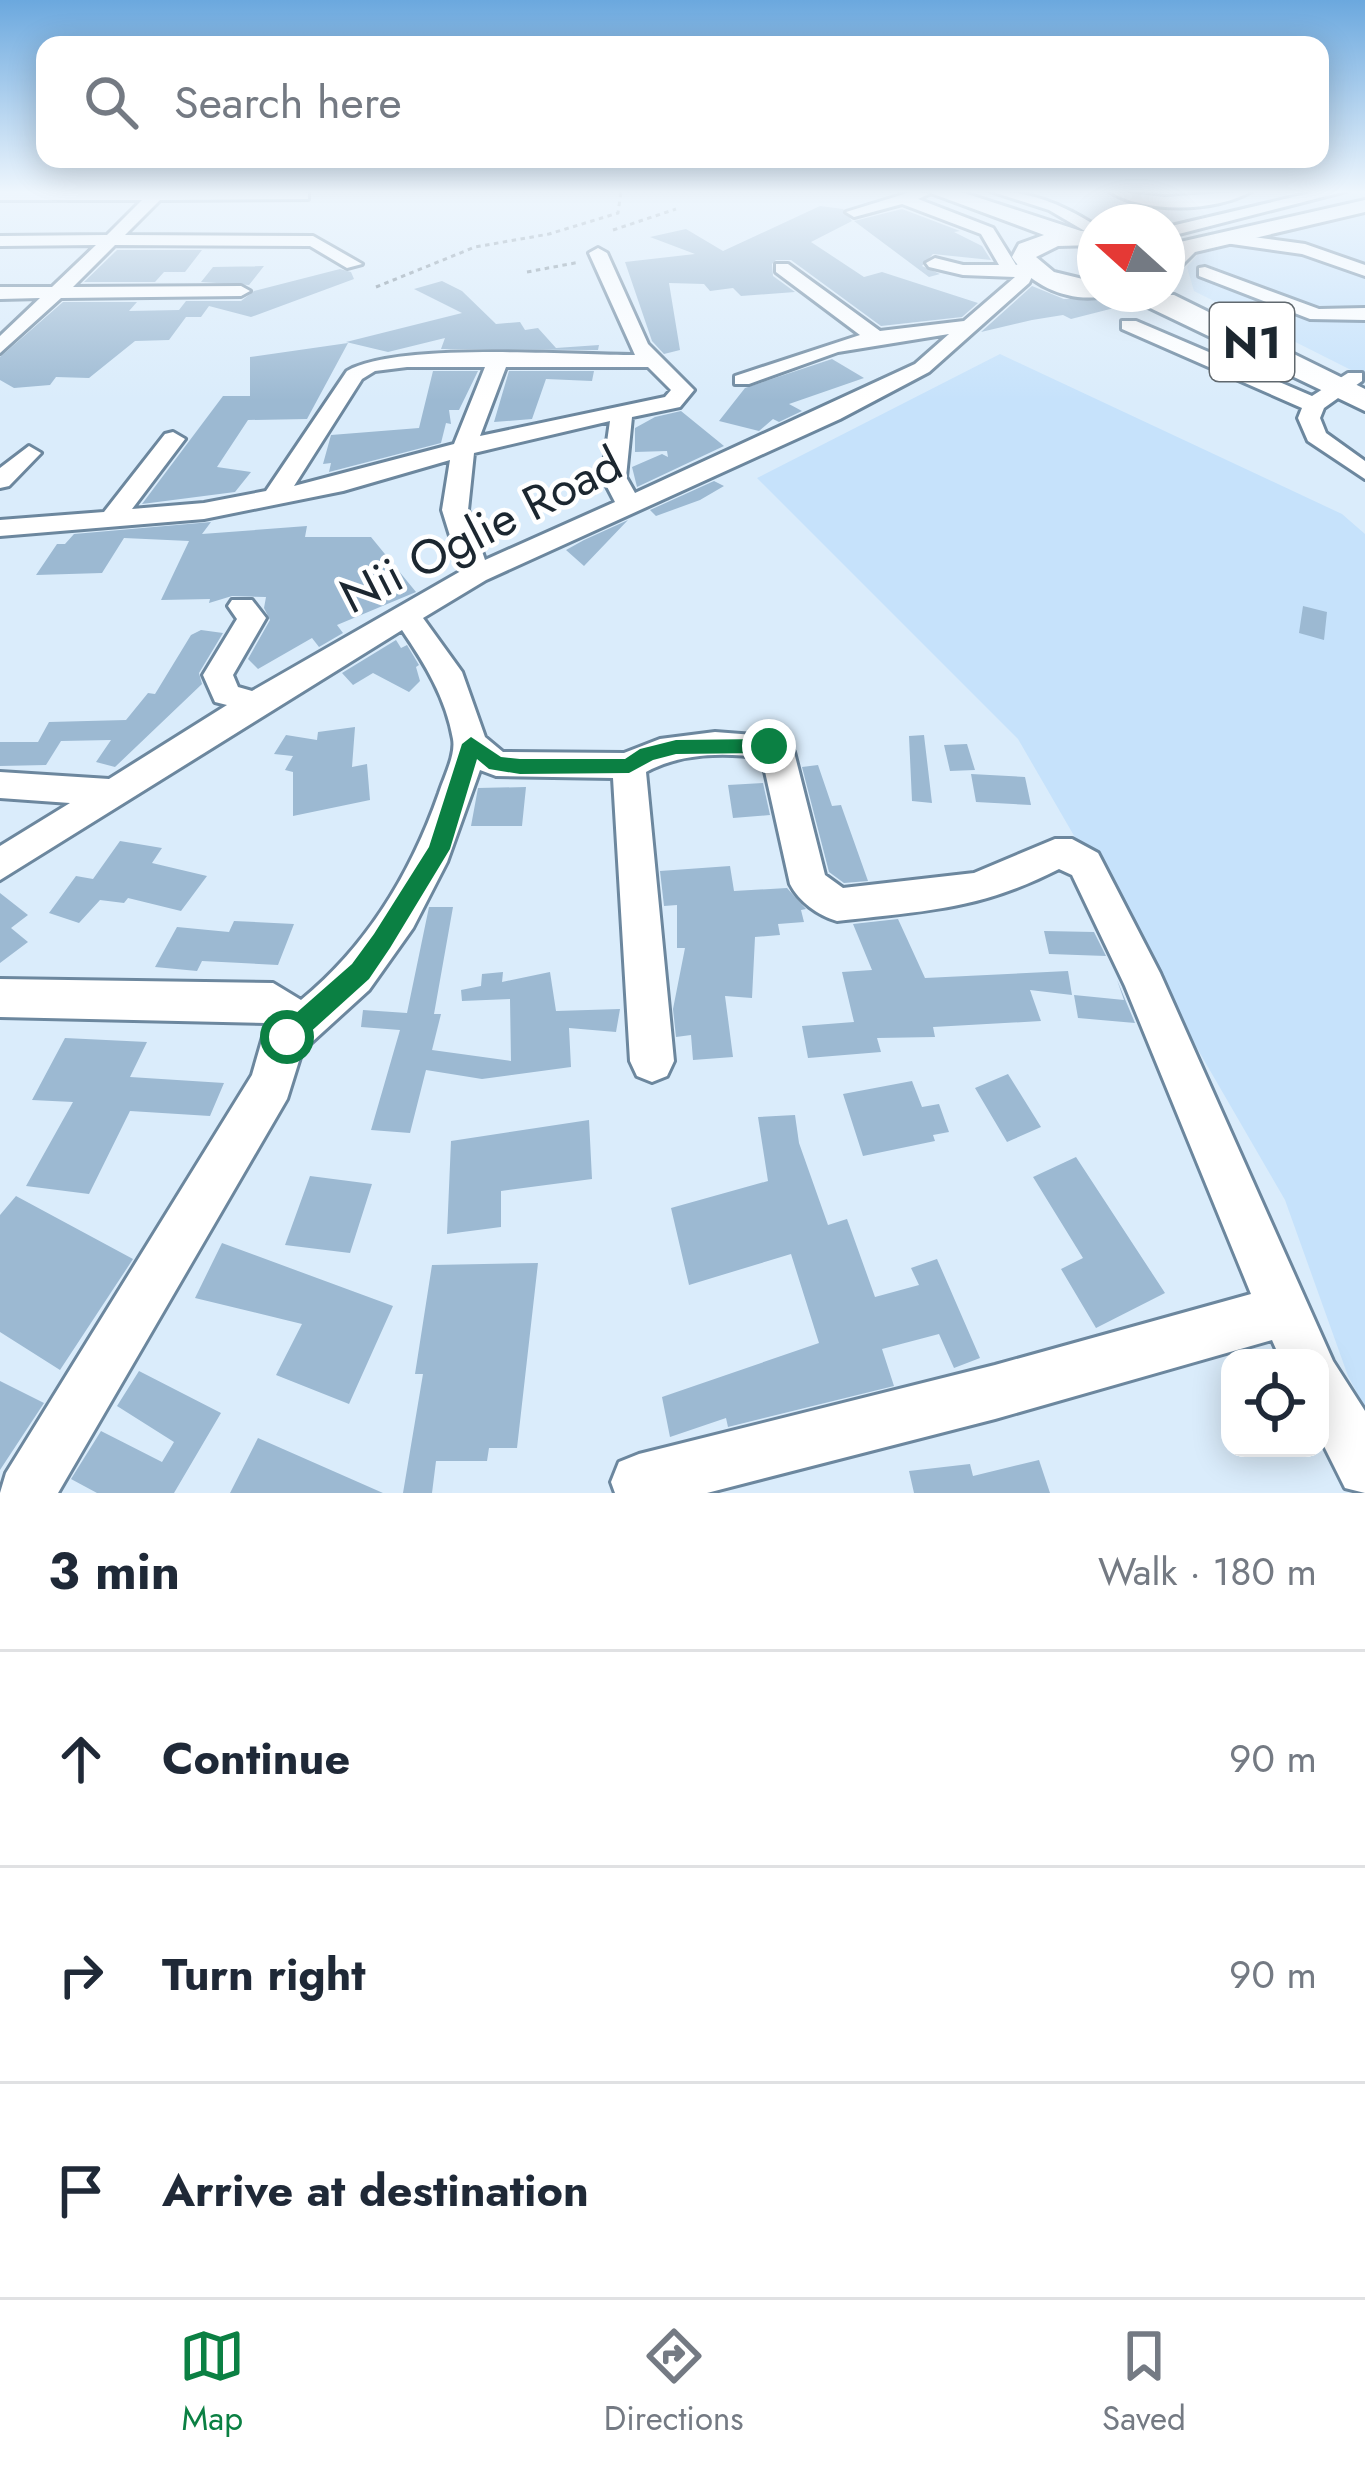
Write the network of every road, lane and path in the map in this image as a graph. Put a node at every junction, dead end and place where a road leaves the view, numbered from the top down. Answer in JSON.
{"nodes":[{"id":1,"x":90,"y":261,"type":"edge"},
{"id":2,"x":347,"y":261,"type":"edge"},
{"id":3,"x":441,"y":261,"type":"edge"},
{"id":4,"x":575,"y":261,"type":"edge"},
{"id":5,"x":602,"y":261,"type":"edge"},
{"id":6,"x":1013,"y":261,"type":"edge"},
{"id":7,"x":1020,"y":261,"type":"edge"},
{"id":8,"x":1028,"y":261,"type":"edge"},
{"id":9,"x":934,"y":263,"type":"dead end"},
{"id":10,"x":353,"y":264,"type":"dead end"},
{"id":11,"x":782,"y":268,"type":"dead end"},
{"id":12,"x":1020,"y":269,"type":"junction"},
{"id":13,"x":527,"y":272,"type":"dead end"},
{"id":14,"x":1205,"y":272,"type":"dead end"},
{"id":15,"x":1077,"y":286,"type":"edge"},
{"id":16,"x":376,"y":287,"type":"dead end"},
{"id":17,"x":58,"y":292,"type":"junction"},
{"id":18,"x":241,"y":292,"type":"dead end"},
{"id":19,"x":1185,"y":292,"type":"edge"},
{"id":20,"x":0,"y":293,"type":"edge"},
{"id":21,"x":1185,"y":310,"type":"edge"},
{"id":22,"x":1365,"y":314,"type":"edge"},
{"id":23,"x":1170,"y":320,"type":"dead end"},
{"id":24,"x":1129,"y":325,"type":"dead end"},
{"id":25,"x":964,"y":327,"type":"junction"},
{"id":26,"x":875,"y":337,"type":"junction"},
{"id":27,"x":0,"y":347,"type":"edge"},
{"id":28,"x":498,"y":361,"type":"junction"},
{"id":29,"x":653,"y":361,"type":"junction"},
{"id":30,"x":742,"y":380,"type":"dead end"},
{"id":31,"x":1356,"y":381,"type":"edge"},
{"id":32,"x":1259,"y":383,"type":"junction"},
{"id":33,"x":1314,"y":405,"type":"junction"},
{"id":34,"x":622,"y":411,"type":"junction"},
{"id":35,"x":173,"y":439,"type":"dead end"},
{"id":36,"x":463,"y":450,"type":"junction"},
{"id":37,"x":29,"y":453,"type":"dead end"},
{"id":38,"x":1365,"y":472,"type":"edge"},
{"id":39,"x":0,"y":481,"type":"edge"},
{"id":40,"x":277,"y":494,"type":"junction"},
{"id":41,"x":628,"y":502,"type":"junction"},
{"id":42,"x":110,"y":520,"type":"junction"},
{"id":43,"x":0,"y":528,"type":"edge"},
{"id":44,"x":476,"y":574,"type":"junction"},
{"id":45,"x":242,"y":605,"type":"dead end"},
{"id":46,"x":405,"y":614,"type":"junction"},
{"id":47,"x":256,"y":703,"type":"junction"},
{"id":48,"x":471,"y":744,"type":"junction"},
{"id":49,"x":629,"y":766,"type":"junction"},
{"id":50,"x":0,"y":785,"type":"edge"},
{"id":51,"x":111,"y":792,"type":"junction"},
{"id":52,"x":0,"y":866,"type":"edge"},
{"id":53,"x":0,"y":998,"type":"edge"},
{"id":54,"x":287,"y":1037,"type":"junction"},
{"id":55,"x":652,"y":1060,"type":"dead end"},
{"id":56,"x":1296,"y":1335,"type":"edge"},
{"id":57,"x":1329,"y":1399,"type":"edge"},
{"id":58,"x":1365,"y":1468,"type":"edge"},
{"id":59,"x":638,"y":1482,"type":"dead end"},
{"id":60,"x":26,"y":1493,"type":"edge"}],
"edges":[{"from":1,"to":17,"type":"street"},
{"from":2,"to":10,"type":"street"},
{"from":3,"to":16,"type":"path"},
{"from":4,"to":13,"type":"path"},
{"from":5,"to":29,"type":"street"},
{"from":6,"to":12,"type":"street"},
{"from":7,"to":12,"type":"highway"},
{"from":8,"to":12,"type":"highway"},
{"from":9,"to":12,"type":"street"},
{"from":11,"to":26,"type":"street"},
{"from":12,"to":15,"type":"highway"},
{"from":12,"to":25,"type":"street","name":"Nii Oglie Road"},
{"from":14,"to":22,"type":"street"},
{"from":17,"to":18,"type":"street"},
{"from":17,"to":20,"type":"street"},
{"from":17,"to":27,"type":"street"},
{"from":19,"to":31,"type":"highway","number":"N1"},
{"from":21,"to":31,"type":"highway","number":"N1"},
{"from":23,"to":32,"type":"street"},
{"from":24,"to":32,"type":"street"},
{"from":25,"to":26,"type":"street"},
{"from":25,"to":41,"type":"street","name":"Nii Oglie Road"},
{"from":26,"to":30,"type":"street"},
{"from":28,"to":29,"type":"street"},
{"from":28,"to":36,"type":"street"},
{"from":28,"to":40,"type":"street"},
{"from":29,"to":34,"type":"street"},
{"from":31,"to":33,"type":"street"},
{"from":32,"to":33,"type":"street"},
{"from":33,"to":38,"type":"street"},
{"from":34,"to":36,"type":"street"},
{"from":34,"to":41,"type":"street"},
{"from":35,"to":42,"type":"street"},
{"from":36,"to":40,"type":"street"},
{"from":36,"to":44,"type":"street"},
{"from":37,"to":39,"type":"street"},
{"from":40,"to":42,"type":"street"},
{"from":41,"to":44,"type":"street","name":"Nii Oglie Road"},
{"from":42,"to":43,"type":"street"},
{"from":44,"to":46,"type":"street","name":"Nii Oglie Road"},
{"from":45,"to":47,"type":"street"},
{"from":46,"to":47,"type":"street","name":"Nii Oglie Road"},
{"from":46,"to":48,"type":"street"},
{"from":47,"to":51,"type":"street","name":"Nii Oglie Road"},
{"from":48,"to":49,"type":"street"},
{"from":48,"to":54,"type":"street"},
{"from":49,"to":55,"type":"street"},
{"from":49,"to":56,"type":"street"},
{"from":50,"to":51,"type":"street"},
{"from":51,"to":52,"type":"street","name":"Nii Oglie Road"},
{"from":53,"to":54,"type":"street"},
{"from":54,"to":60,"type":"street"},
{"from":56,"to":59,"type":"street"},
{"from":57,"to":58,"type":"street"}]}
